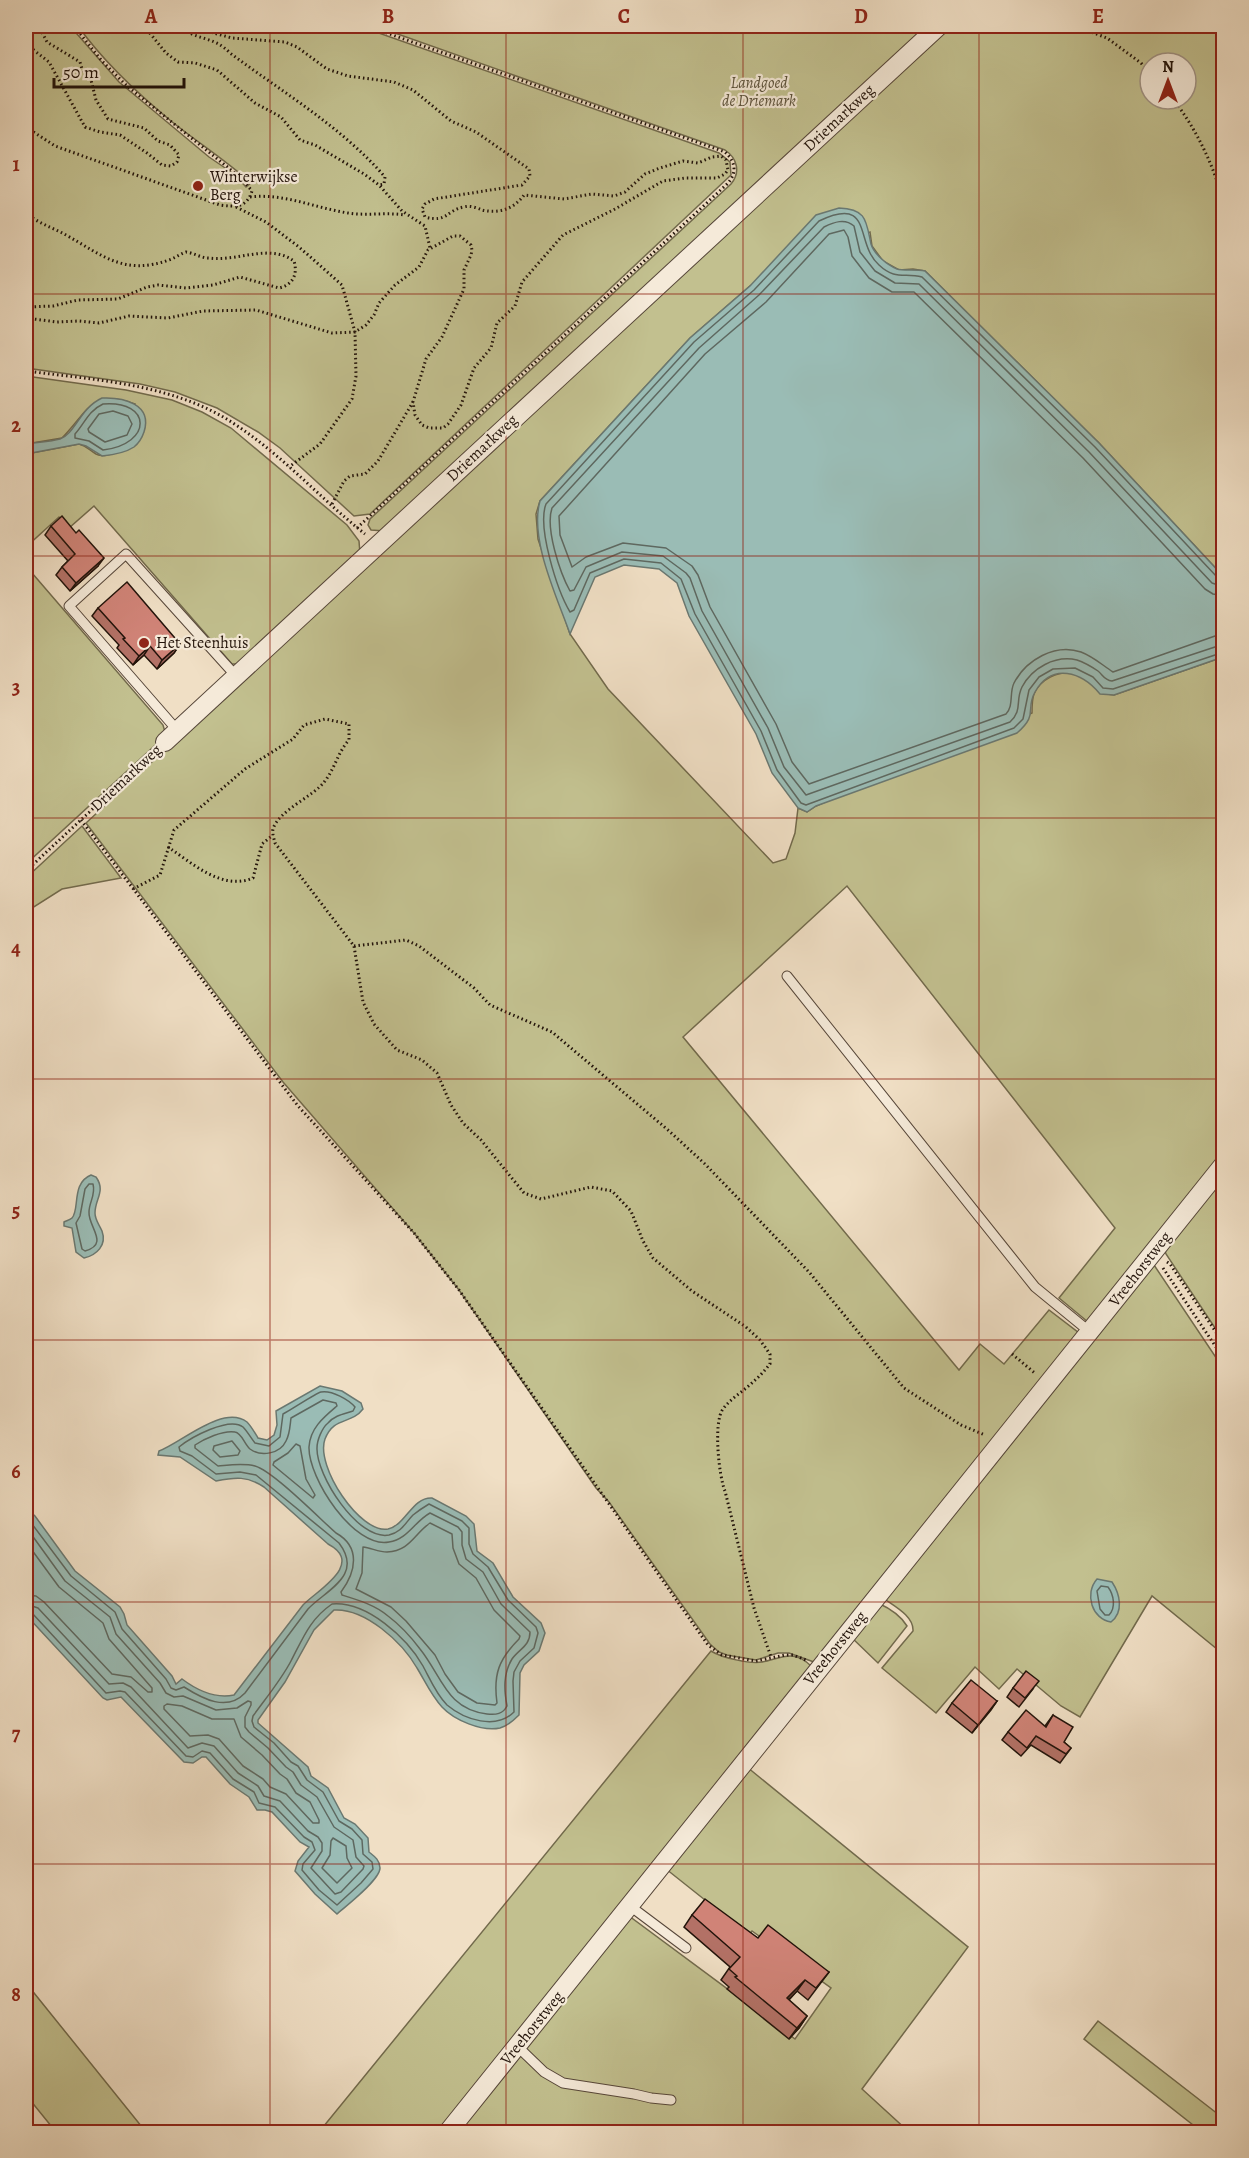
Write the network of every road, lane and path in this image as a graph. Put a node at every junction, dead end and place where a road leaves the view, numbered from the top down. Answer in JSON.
{"nodes":[{"id":1,"x":39,"y":26,"type":"edge"},
{"id":2,"x":74,"y":26,"type":"edge"},
{"id":3,"x":144,"y":26,"type":"edge"},
{"id":4,"x":180,"y":26,"type":"edge"},
{"id":5,"x":196,"y":26,"type":"edge"},
{"id":6,"x":367,"y":26,"type":"edge"},
{"id":7,"x":939,"y":26,"type":"edge"},
{"id":8,"x":1075,"y":26,"type":"edge"},
{"id":9,"x":26,"y":44,"type":"edge"},
{"id":10,"x":1138,"y":61,"type":"edge"},
{"id":11,"x":1181,"y":111,"type":"edge"},
{"id":12,"x":26,"y":127,"type":"edge"},
{"id":13,"x":379,"y":184,"type":"junction"},
{"id":14,"x":250,"y":197,"type":"junction"},
{"id":15,"x":1224,"y":204,"type":"edge"},
{"id":16,"x":236,"y":207,"type":"junction"},
{"id":17,"x":26,"y":212,"type":"edge"},
{"id":18,"x":423,"y":215,"type":"junction"},
{"id":19,"x":408,"y":216,"type":"junction"},
{"id":20,"x":430,"y":248,"type":"junction"},
{"id":21,"x":26,"y":307,"type":"edge"},
{"id":22,"x":26,"y":318,"type":"edge"},
{"id":23,"x":355,"y":332,"type":"junction"},
{"id":24,"x":26,"y":371,"type":"edge"},
{"id":25,"x":413,"y":402,"type":"junction"},
{"id":26,"x":290,"y":467,"type":"junction"},
{"id":27,"x":332,"y":504,"type":"junction"},
{"id":28,"x":236,"y":676,"type":"junction"},
{"id":29,"x":171,"y":736,"type":"junction"},
{"id":30,"x":81,"y":820,"type":"junction"},
{"id":31,"x":273,"y":835,"type":"junction"},
{"id":32,"x":168,"y":847,"type":"junction"},
{"id":33,"x":26,"y":872,"type":"edge"},
{"id":34,"x":133,"y":889,"type":"junction"},
{"id":35,"x":354,"y":946,"type":"junction"},
{"id":36,"x":787,"y":976,"type":"dead end"},
{"id":37,"x":1224,"y":1164,"type":"edge"},
{"id":38,"x":1153,"y":1252,"type":"junction"},
{"id":39,"x":1090,"y":1332,"type":"junction"},
{"id":40,"x":1224,"y":1344,"type":"edge"},
{"id":41,"x":1012,"y":1354,"type":"dead end"},
{"id":42,"x":1224,"y":1359,"type":"edge"},
{"id":43,"x":1048,"y":1384,"type":"junction"},
{"id":44,"x":1001,"y":1442,"type":"junction"},
{"id":45,"x":771,"y":1657,"type":"junction"},
{"id":46,"x":819,"y":1668,"type":"junction"},
{"id":47,"x":630,"y":1906,"type":"junction"},
{"id":48,"x":686,"y":1948,"type":"dead end"},
{"id":49,"x":517,"y":2046,"type":"junction"},
{"id":50,"x":671,"y":2100,"type":"dead end"},
{"id":51,"x":448,"y":2133,"type":"edge"}],
"edges":[{"from":1,"to":9,"type":"path"},
{"from":2,"to":14,"type":"path"},
{"from":3,"to":13,"type":"path"},
{"from":4,"to":13,"type":"path"},
{"from":5,"to":18,"type":"path"},
{"from":6,"to":27,"type":"path"},
{"from":7,"to":28,"type":"street","name":"Driemarkweg"},
{"from":8,"to":10,"type":"path"},
{"from":11,"to":15,"type":"path"},
{"from":12,"to":16,"type":"path"},
{"from":13,"to":19,"type":"path"},
{"from":14,"to":16,"type":"path"},
{"from":14,"to":19,"type":"path"},
{"from":16,"to":23,"type":"path"},
{"from":17,"to":21,"type":"path"},
{"from":18,"to":19,"type":"path"},
{"from":18,"to":25,"type":"path"},
{"from":19,"to":20,"type":"path"},
{"from":20,"to":23,"type":"path"},
{"from":20,"to":25,"type":"path"},
{"from":22,"to":23,"type":"path"},
{"from":23,"to":26,"type":"path"},
{"from":24,"to":26,"type":"path"},
{"from":25,"to":27,"type":"path"},
{"from":26,"to":27,"type":"path"},
{"from":28,"to":29,"type":"street","name":"Driemarkweg"},
{"from":28,"to":29,"type":"lane"},
{"from":29,"to":30,"type":"path","name":"Driemarkweg"},
{"from":30,"to":33,"type":"path","name":"Driemarkweg"},
{"from":30,"to":34,"type":"path"},
{"from":31,"to":32,"type":"path"},
{"from":31,"to":32,"type":"path"},
{"from":31,"to":35,"type":"path"},
{"from":32,"to":34,"type":"path"},
{"from":34,"to":45,"type":"path"},
{"from":35,"to":44,"type":"path"},
{"from":35,"to":45,"type":"path"},
{"from":36,"to":39,"type":"lane"},
{"from":37,"to":38,"type":"street","name":"Vreehorstweg"},
{"from":38,"to":39,"type":"street","name":"Vreehorstweg"},
{"from":38,"to":40,"type":"path"},
{"from":38,"to":42,"type":"path"},
{"from":39,"to":43,"type":"street","name":"Vreehorstweg"},
{"from":41,"to":43,"type":"path"},
{"from":43,"to":44,"type":"street","name":"Vreehorstweg"},
{"from":44,"to":46,"type":"street","name":"Vreehorstweg"},
{"from":45,"to":46,"type":"path"},
{"from":46,"to":47,"type":"street","name":"Vreehorstweg"},
{"from":47,"to":48,"type":"lane"},
{"from":47,"to":49,"type":"street","name":"Vreehorstweg"},
{"from":49,"to":50,"type":"lane"},
{"from":49,"to":51,"type":"street","name":"Vreehorstweg"}]}
